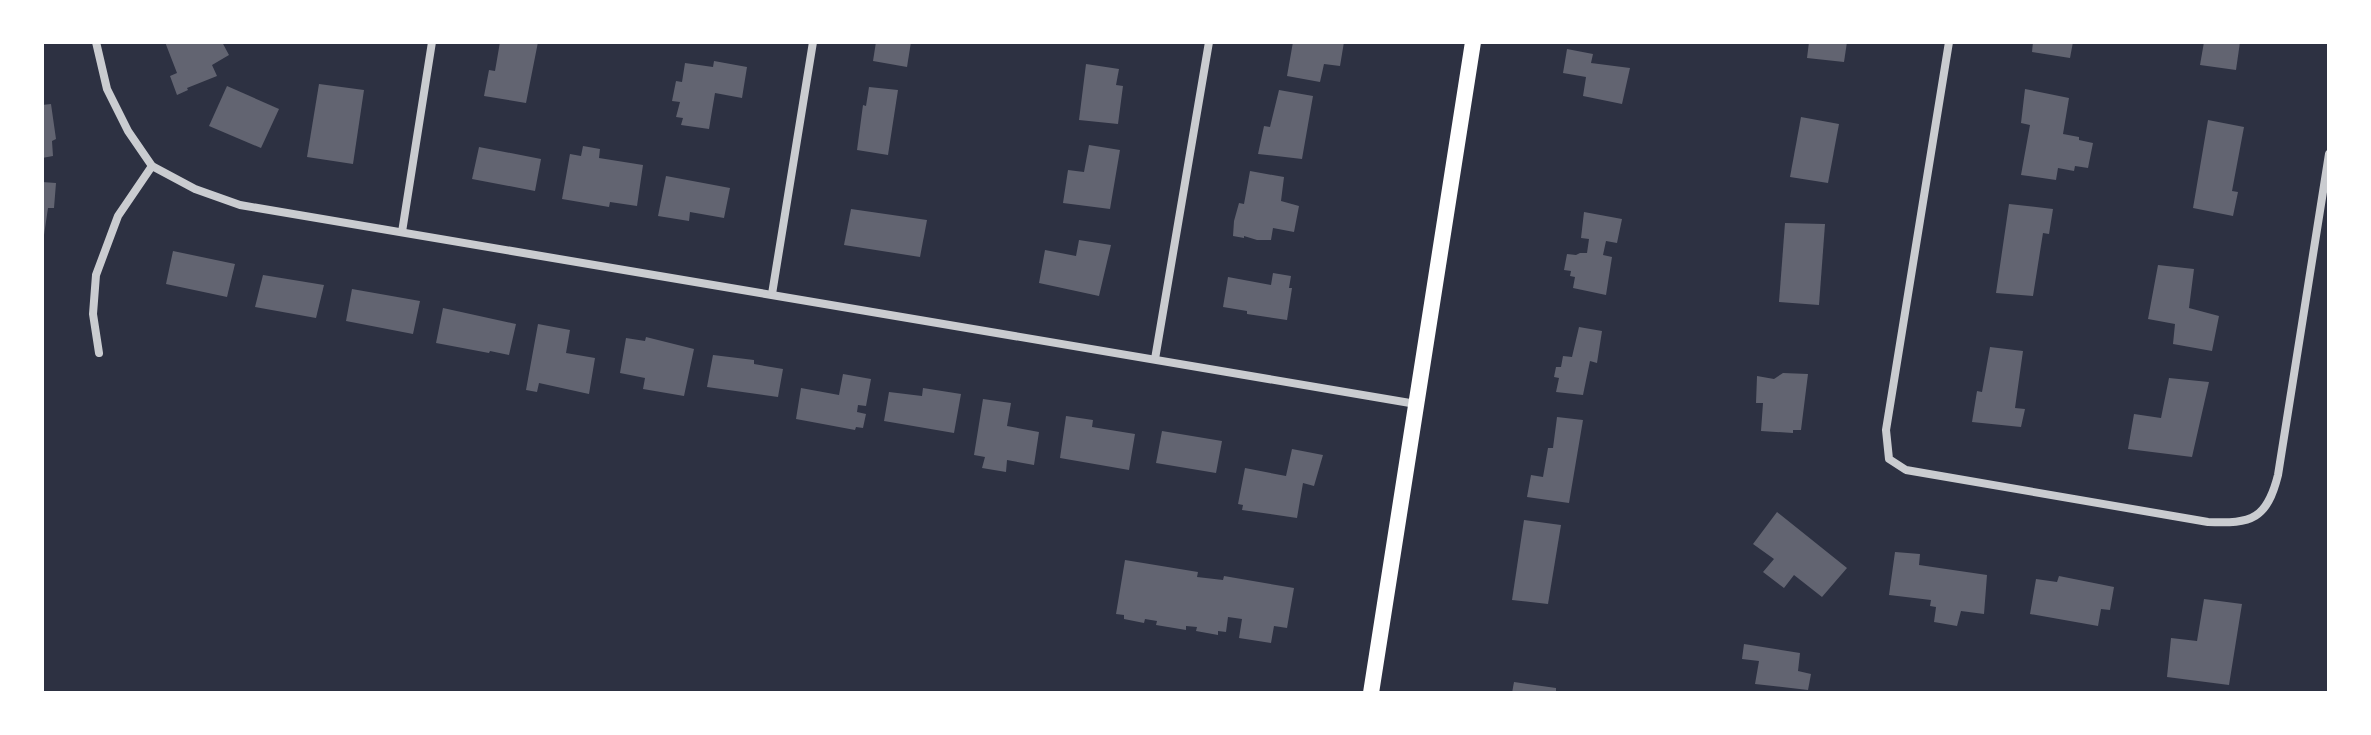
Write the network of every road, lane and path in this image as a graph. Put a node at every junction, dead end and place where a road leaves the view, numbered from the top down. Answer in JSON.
{"nodes":[{"id":1,"x":96,"y":42,"type":"edge"},
{"id":2,"x":432,"y":42,"type":"edge"},
{"id":3,"x":813,"y":42,"type":"edge"},
{"id":4,"x":1209,"y":42,"type":"edge"},
{"id":5,"x":1473,"y":42,"type":"edge"},
{"id":6,"x":1949,"y":42,"type":"edge"},
{"id":7,"x":2329,"y":154,"type":"edge"},
{"id":8,"x":152,"y":166,"type":"junction"},
{"id":9,"x":402,"y":232,"type":"junction"},
{"id":10,"x":772,"y":294,"type":"junction"},
{"id":11,"x":99,"y":353,"type":"dead end"},
{"id":12,"x":1155,"y":359,"type":"junction"},
{"id":13,"x":1416,"y":405,"type":"junction"},
{"id":14,"x":1371,"y":693,"type":"edge"}],
"edges":[{"from":1,"to":8,"type":"street"},
{"from":2,"to":9,"type":"street"},
{"from":3,"to":10,"type":"street"},
{"from":4,"to":12,"type":"street"},
{"from":5,"to":13,"type":"main road"},
{"from":6,"to":7,"type":"street"},
{"from":8,"to":9,"type":"street"},
{"from":8,"to":11,"type":"street"},
{"from":9,"to":10,"type":"street"},
{"from":10,"to":12,"type":"street"},
{"from":12,"to":13,"type":"street"},
{"from":13,"to":14,"type":"main road"}]}
